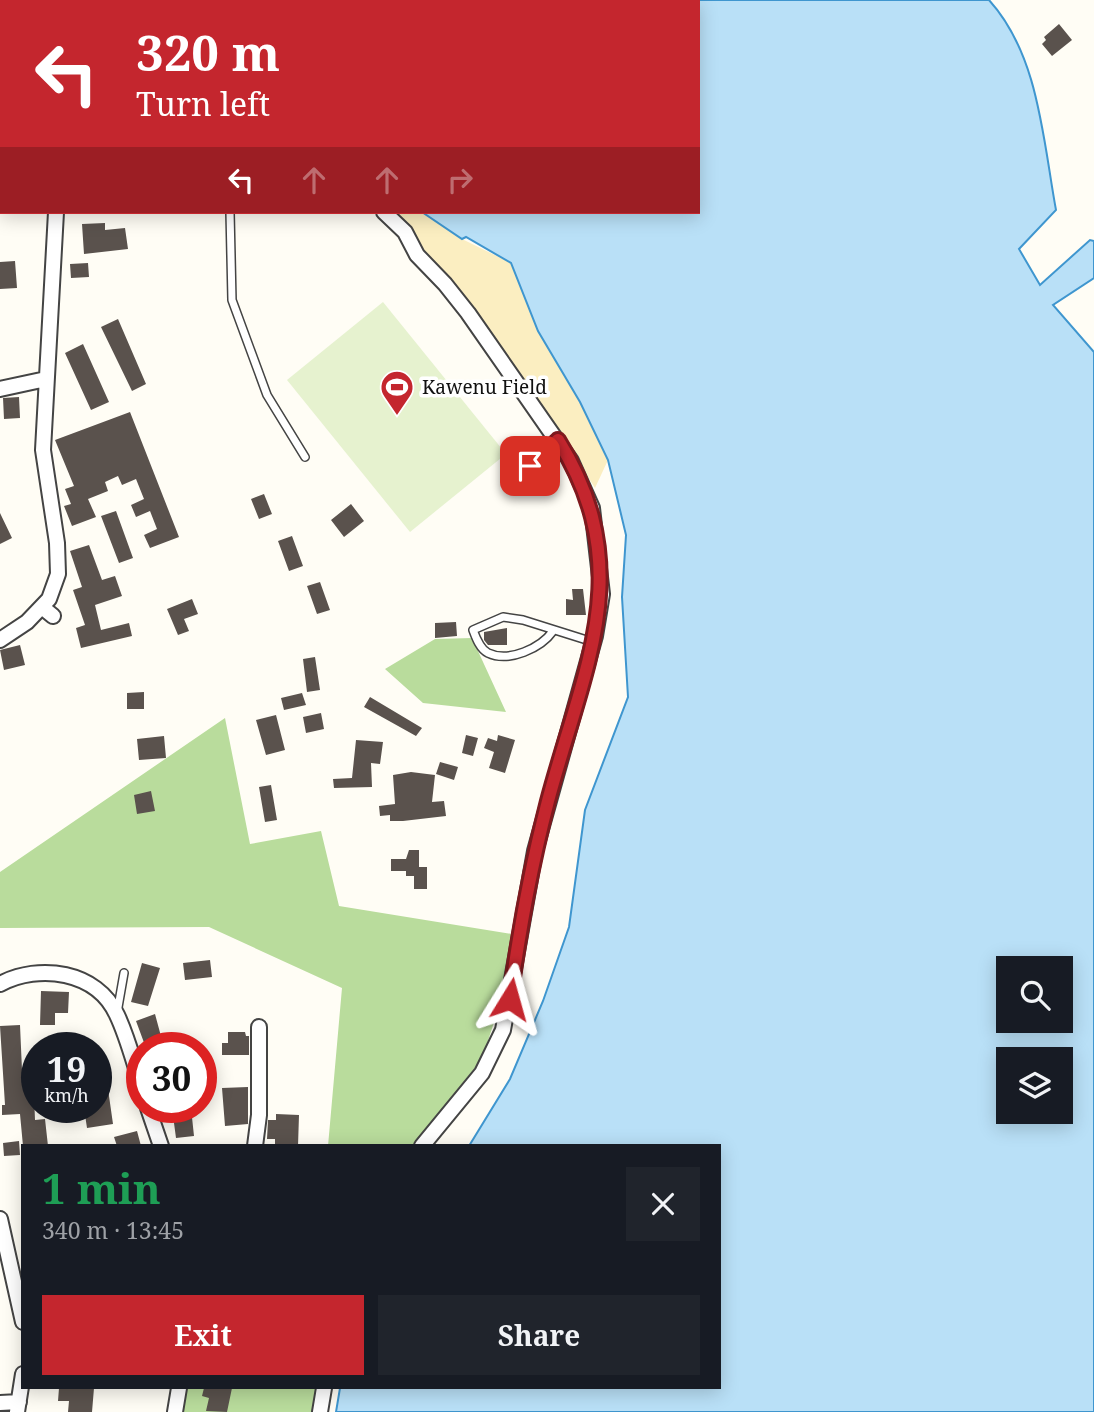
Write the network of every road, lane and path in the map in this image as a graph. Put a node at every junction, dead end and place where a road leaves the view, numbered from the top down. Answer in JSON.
{"nodes":[{"id":1,"x":56,"y":214,"type":"edge"},
{"id":2,"x":230,"y":214,"type":"edge"},
{"id":3,"x":386,"y":214,"type":"edge"},
{"id":4,"x":46,"y":379,"type":"junction"},
{"id":5,"x":0,"y":389,"type":"edge"},
{"id":6,"x":558,"y":440,"type":"junction"},
{"id":7,"x":305,"y":457,"type":"dead end"},
{"id":8,"x":530,"y":466,"type":"dead end"},
{"id":9,"x":553,"y":632,"type":"junction"},
{"id":10,"x":0,"y":640,"type":"edge"},
{"id":11,"x":593,"y":642,"type":"junction"},
{"id":12,"x":124,"y":973,"type":"dead end"},
{"id":13,"x":0,"y":984,"type":"edge"},
{"id":14,"x":117,"y":1013,"type":"junction"},
{"id":15,"x":259,"y":1027,"type":"dead end"},
{"id":16,"x":126,"y":1040,"type":"edge"},
{"id":17,"x":153,"y":1123,"type":"edge"},
{"id":18,"x":159,"y":1144,"type":"edge"},
{"id":19,"x":254,"y":1144,"type":"edge"},
{"id":20,"x":424,"y":1144,"type":"edge"},
{"id":21,"x":0,"y":1219,"type":"edge"},
{"id":22,"x":3,"y":1238,"type":"edge"},
{"id":23,"x":21,"y":1314,"type":"edge"},
{"id":24,"x":21,"y":1387,"type":"edge"},
{"id":25,"x":179,"y":1389,"type":"edge"},
{"id":26,"x":324,"y":1389,"type":"edge"},
{"id":27,"x":0,"y":1403,"type":"edge"},
{"id":28,"x":18,"y":1407,"type":"edge"},
{"id":29,"x":175,"y":1412,"type":"edge"},
{"id":30,"x":320,"y":1412,"type":"edge"}],
"edges":[{"from":1,"to":4,"type":"street"},
{"from":2,"to":7,"type":"lane"},
{"from":3,"to":6,"type":"street"},
{"from":4,"to":5,"type":"street"},
{"from":4,"to":10,"type":"street"},
{"from":6,"to":8,"type":"lane"},
{"from":6,"to":11,"type":"street"},
{"from":9,"to":9,"type":"lane"},
{"from":9,"to":11,"type":"lane"},
{"from":11,"to":20,"type":"street"},
{"from":12,"to":14,"type":"lane"},
{"from":13,"to":14,"type":"street"},
{"from":14,"to":16,"type":"street"},
{"from":15,"to":19,"type":"street"},
{"from":17,"to":18,"type":"street"},
{"from":21,"to":22,"type":"street"},
{"from":22,"to":23,"type":"street"},
{"from":24,"to":28,"type":"street"},
{"from":25,"to":29,"type":"street"},
{"from":26,"to":30,"type":"street"},
{"from":27,"to":28,"type":"street"}]}
